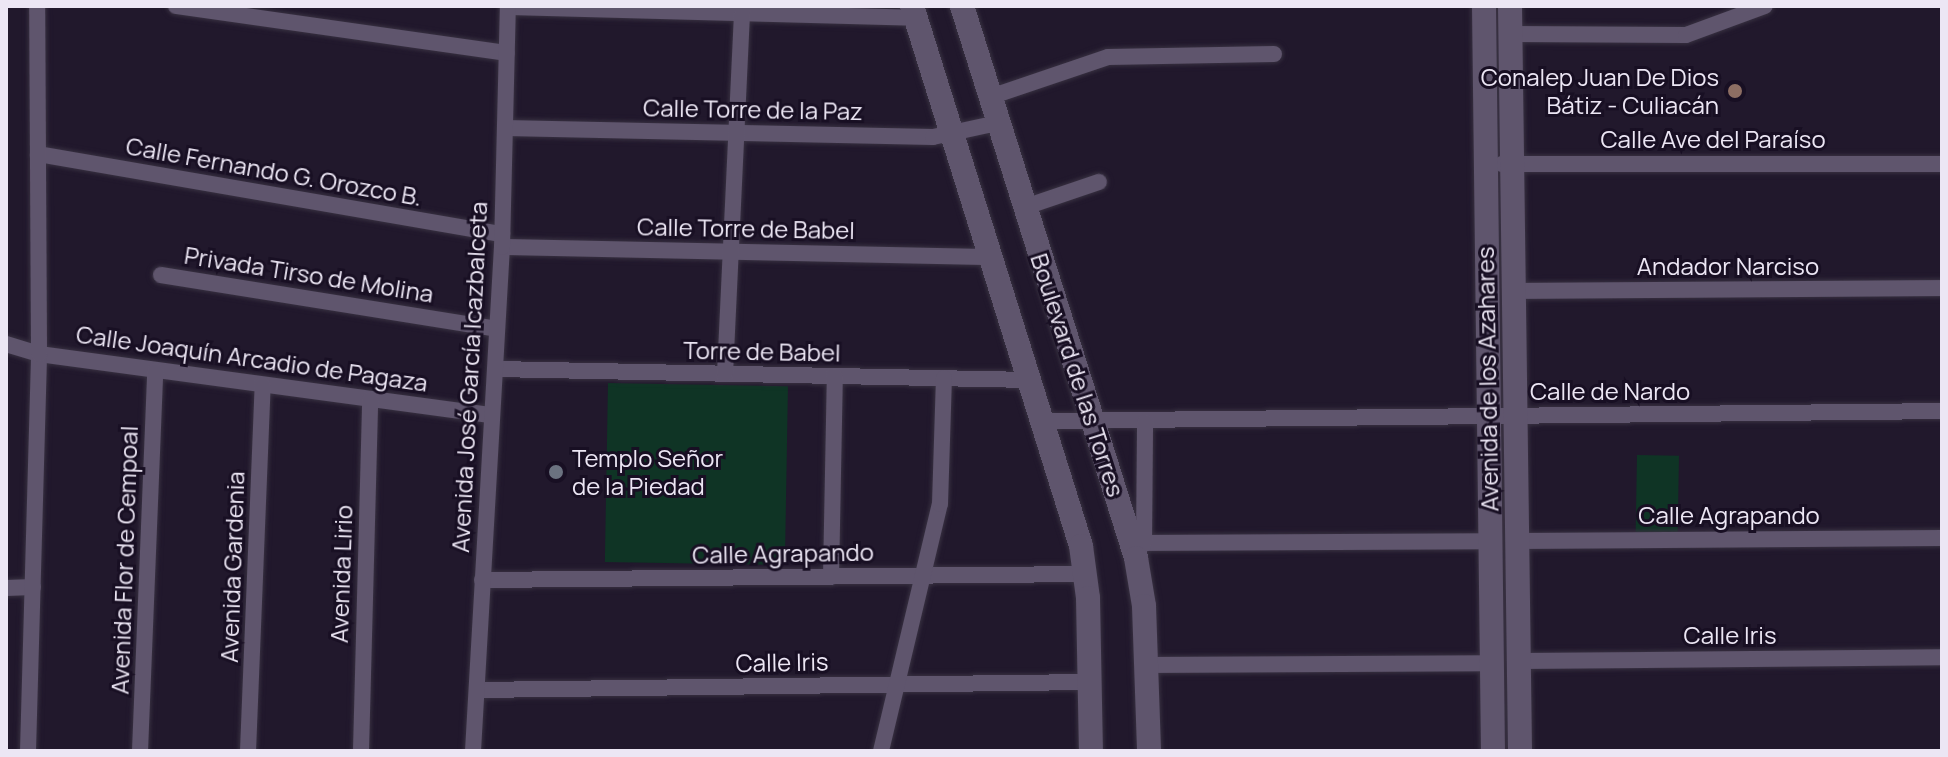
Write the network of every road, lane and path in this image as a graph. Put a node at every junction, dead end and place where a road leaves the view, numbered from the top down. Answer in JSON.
{"nodes":[{"id":1,"x":37,"y":6,"type":"edge"},
{"id":2,"x":176,"y":6,"type":"edge"},
{"id":3,"x":962,"y":6,"type":"edge"},
{"id":4,"x":1484,"y":6,"type":"edge"},
{"id":5,"x":1510,"y":6,"type":"edge"},
{"id":6,"x":508,"y":7,"type":"edge"},
{"id":7,"x":1756,"y":8,"type":"edge"},
{"id":8,"x":914,"y":12,"type":"edge"},
{"id":9,"x":742,"y":13,"type":"junction"},
{"id":10,"x":1511,"y":34,"type":"junction"},
{"id":11,"x":507,"y":53,"type":"junction"},
{"id":12,"x":1274,"y":54,"type":"dead end"},
{"id":13,"x":990,"y":97,"type":"junction"},
{"id":14,"x":998,"y":123,"type":"junction"},
{"id":15,"x":505,"y":128,"type":"junction"},
{"id":16,"x":736,"y":132,"type":"junction"},
{"id":17,"x":951,"y":134,"type":"junction"},
{"id":18,"x":38,"y":154,"type":"junction"},
{"id":19,"x":1512,"y":163,"type":"junction"},
{"id":20,"x":1485,"y":164,"type":"junction"},
{"id":21,"x":1942,"y":164,"type":"edge"},
{"id":22,"x":1099,"y":182,"type":"dead end"},
{"id":23,"x":1025,"y":207,"type":"junction"},
{"id":24,"x":502,"y":241,"type":"junction"},
{"id":25,"x":731,"y":252,"type":"junction"},
{"id":26,"x":989,"y":257,"type":"junction"},
{"id":27,"x":161,"y":275,"type":"dead end"},
{"id":28,"x":1942,"y":288,"type":"edge"},
{"id":29,"x":1514,"y":291,"type":"junction"},
{"id":30,"x":497,"y":329,"type":"junction"},
{"id":31,"x":6,"y":344,"type":"edge"},
{"id":32,"x":39,"y":354,"type":"junction"},
{"id":33,"x":496,"y":369,"type":"junction"},
{"id":34,"x":155,"y":371,"type":"junction"},
{"id":35,"x":725,"y":374,"type":"junction"},
{"id":36,"x":835,"y":376,"type":"junction"},
{"id":37,"x":944,"y":378,"type":"junction"},
{"id":38,"x":1028,"y":380,"type":"junction"},
{"id":39,"x":263,"y":385,"type":"junction"},
{"id":40,"x":370,"y":399,"type":"junction"},
{"id":41,"x":1942,"y":411,"type":"edge"},
{"id":42,"x":492,"y":415,"type":"junction"},
{"id":43,"x":1487,"y":416,"type":"junction"},
{"id":44,"x":1516,"y":416,"type":"junction"},
{"id":45,"x":1039,"y":421,"type":"junction"},
{"id":46,"x":1145,"y":422,"type":"junction"},
{"id":47,"x":1093,"y":423,"type":"junction"},
{"id":48,"x":1942,"y":538,"type":"edge"},
{"id":49,"x":1489,"y":541,"type":"junction"},
{"id":50,"x":1517,"y":541,"type":"junction"},
{"id":51,"x":1138,"y":543,"type":"junction"},
{"id":52,"x":1085,"y":574,"type":"junction"},
{"id":53,"x":923,"y":576,"type":"junction"},
{"id":54,"x":831,"y":577,"type":"junction"},
{"id":55,"x":482,"y":580,"type":"junction"},
{"id":56,"x":33,"y":587,"type":"junction"},
{"id":57,"x":6,"y":588,"type":"edge"},
{"id":58,"x":1942,"y":657,"type":"edge"},
{"id":59,"x":1519,"y":661,"type":"junction"},
{"id":60,"x":1489,"y":663,"type":"junction"},
{"id":61,"x":1143,"y":665,"type":"junction"},
{"id":62,"x":1088,"y":682,"type":"junction"},
{"id":63,"x":896,"y":684,"type":"junction"},
{"id":64,"x":477,"y":690,"type":"junction"},
{"id":65,"x":28,"y":751,"type":"edge"},
{"id":66,"x":140,"y":751,"type":"edge"},
{"id":67,"x":248,"y":751,"type":"edge"},
{"id":68,"x":361,"y":751,"type":"edge"},
{"id":69,"x":473,"y":751,"type":"edge"},
{"id":70,"x":881,"y":751,"type":"edge"},
{"id":71,"x":1091,"y":751,"type":"edge"},
{"id":72,"x":1149,"y":751,"type":"edge"},
{"id":73,"x":1493,"y":751,"type":"edge"},
{"id":74,"x":1520,"y":751,"type":"edge"}],
"edges":[{"from":1,"to":18,"type":"street"},
{"from":2,"to":11,"type":"street"},
{"from":3,"to":13,"type":"street","name":"Boulevard de las Torres"},
{"from":4,"to":20,"type":"street","name":"Avenida de los Azahares"},
{"from":5,"to":10,"type":"street","name":"Avenida de los Azahares"},
{"from":6,"to":9,"type":"street"},
{"from":6,"to":11,"type":"street","name":"Avenida José García Icazbalceta"},
{"from":7,"to":10,"type":"street"},
{"from":8,"to":9,"type":"street"},
{"from":8,"to":17,"type":"street","name":"Boulevard de las Torres"},
{"from":9,"to":16,"type":"street"},
{"from":10,"to":19,"type":"street","name":"Avenida de los Azahares"},
{"from":11,"to":15,"type":"street","name":"Avenida José García Icazbalceta"},
{"from":12,"to":13,"type":"street"},
{"from":13,"to":14,"type":"street","name":"Boulevard de las Torres"},
{"from":14,"to":17,"type":"street","name":"Calle Torre de la Paz"},
{"from":14,"to":23,"type":"street","name":"Boulevard de las Torres"},
{"from":15,"to":16,"type":"street","name":"Calle Torre de la Paz"},
{"from":15,"to":24,"type":"street","name":"Avenida José García Icazbalceta"},
{"from":16,"to":17,"type":"street","name":"Calle Torre de la Paz"},
{"from":16,"to":25,"type":"street"},
{"from":17,"to":26,"type":"street","name":"Boulevard de las Torres"},
{"from":18,"to":24,"type":"street","name":"Calle Fernando G. Orozco B."},
{"from":18,"to":32,"type":"street"},
{"from":19,"to":20,"type":"street","name":"Calle Ave del Paraíso"},
{"from":19,"to":21,"type":"street","name":"Calle Ave del Paraíso"},
{"from":19,"to":29,"type":"street","name":"Avenida de los Azahares"},
{"from":20,"to":43,"type":"street","name":"Avenida de los Azahares"},
{"from":22,"to":23,"type":"street"},
{"from":23,"to":47,"type":"street","name":"Boulevard de las Torres"},
{"from":24,"to":25,"type":"street","name":"Calle Torre de Babel"},
{"from":24,"to":30,"type":"street","name":"Avenida José García Icazbalceta"},
{"from":25,"to":26,"type":"street","name":"Calle Torre de Babel"},
{"from":25,"to":35,"type":"street"},
{"from":26,"to":38,"type":"street","name":"Boulevard de las Torres"},
{"from":27,"to":30,"type":"street","name":"Privada Tirso de Molina"},
{"from":28,"to":29,"type":"street","name":"Andador Narciso"},
{"from":29,"to":44,"type":"street","name":"Avenida de los Azahares"},
{"from":30,"to":33,"type":"street","name":"Avenida José García Icazbalceta"},
{"from":31,"to":32,"type":"street","name":"Calle Joaquín Arcadio de Pagaza"},
{"from":32,"to":34,"type":"street","name":"Calle Joaquín Arcadio de Pagaza"},
{"from":32,"to":56,"type":"street"},
{"from":33,"to":35,"type":"street","name":"Torre de Babel"},
{"from":33,"to":42,"type":"street","name":"Avenida José García Icazbalceta"},
{"from":34,"to":39,"type":"street","name":"Calle Joaquín Arcadio de Pagaza"},
{"from":34,"to":66,"type":"street","name":"Avenida Flor de Cempoal"},
{"from":35,"to":36,"type":"street","name":"Torre de Babel"},
{"from":36,"to":37,"type":"street","name":"Torre de Babel"},
{"from":36,"to":54,"type":"street"},
{"from":37,"to":38,"type":"street","name":"Torre de Babel"},
{"from":37,"to":53,"type":"street"},
{"from":38,"to":45,"type":"street","name":"Boulevard de las Torres"},
{"from":39,"to":40,"type":"street","name":"Calle Joaquín Arcadio de Pagaza"},
{"from":39,"to":67,"type":"street","name":"Avenida Gardenia"},
{"from":40,"to":42,"type":"street","name":"Calle Joaquín Arcadio de Pagaza"},
{"from":40,"to":68,"type":"street","name":"Avenida Lirio"},
{"from":41,"to":44,"type":"street","name":"Calle de Nardo"},
{"from":42,"to":55,"type":"street","name":"Avenida José García Icazbalceta"},
{"from":43,"to":44,"type":"street","name":"Calle de Nardo"},
{"from":43,"to":46,"type":"street","name":"Calle de Nardo"},
{"from":43,"to":49,"type":"street","name":"Avenida de los Azahares"},
{"from":44,"to":50,"type":"street","name":"Avenida de los Azahares"},
{"from":45,"to":47,"type":"street","name":"Calle de Nardo"},
{"from":45,"to":52,"type":"street","name":"Boulevard de las Torres"},
{"from":46,"to":47,"type":"street","name":"Calle de Nardo"},
{"from":46,"to":51,"type":"street"},
{"from":47,"to":51,"type":"street","name":"Boulevard de las Torres"},
{"from":48,"to":50,"type":"street","name":"Calle Agrapando"},
{"from":49,"to":51,"type":"street"},
{"from":49,"to":60,"type":"street","name":"Avenida de los Azahares"},
{"from":50,"to":59,"type":"street","name":"Avenida de los Azahares"},
{"from":51,"to":61,"type":"street","name":"Boulevard de las Torres"},
{"from":52,"to":53,"type":"street","name":"Calle Agrapando"},
{"from":52,"to":62,"type":"street","name":"Boulevard de las Torres"},
{"from":53,"to":54,"type":"street","name":"Calle Agrapando"},
{"from":53,"to":63,"type":"street"},
{"from":54,"to":55,"type":"street","name":"Calle Agrapando"},
{"from":55,"to":64,"type":"street","name":"Avenida José García Icazbalceta"},
{"from":56,"to":57,"type":"street"},
{"from":56,"to":65,"type":"street"},
{"from":58,"to":59,"type":"street","name":"Calle Iris"},
{"from":59,"to":74,"type":"street","name":"Avenida de los Azahares"},
{"from":60,"to":61,"type":"street"},
{"from":60,"to":73,"type":"street","name":"Avenida de los Azahares"},
{"from":61,"to":72,"type":"street","name":"Boulevard de las Torres"},
{"from":62,"to":63,"type":"street","name":"Calle Iris"},
{"from":62,"to":71,"type":"street","name":"Boulevard de las Torres"},
{"from":63,"to":64,"type":"street","name":"Calle Iris"},
{"from":63,"to":70,"type":"street"},
{"from":64,"to":69,"type":"street","name":"Avenida José García Icazbalceta"}]}
